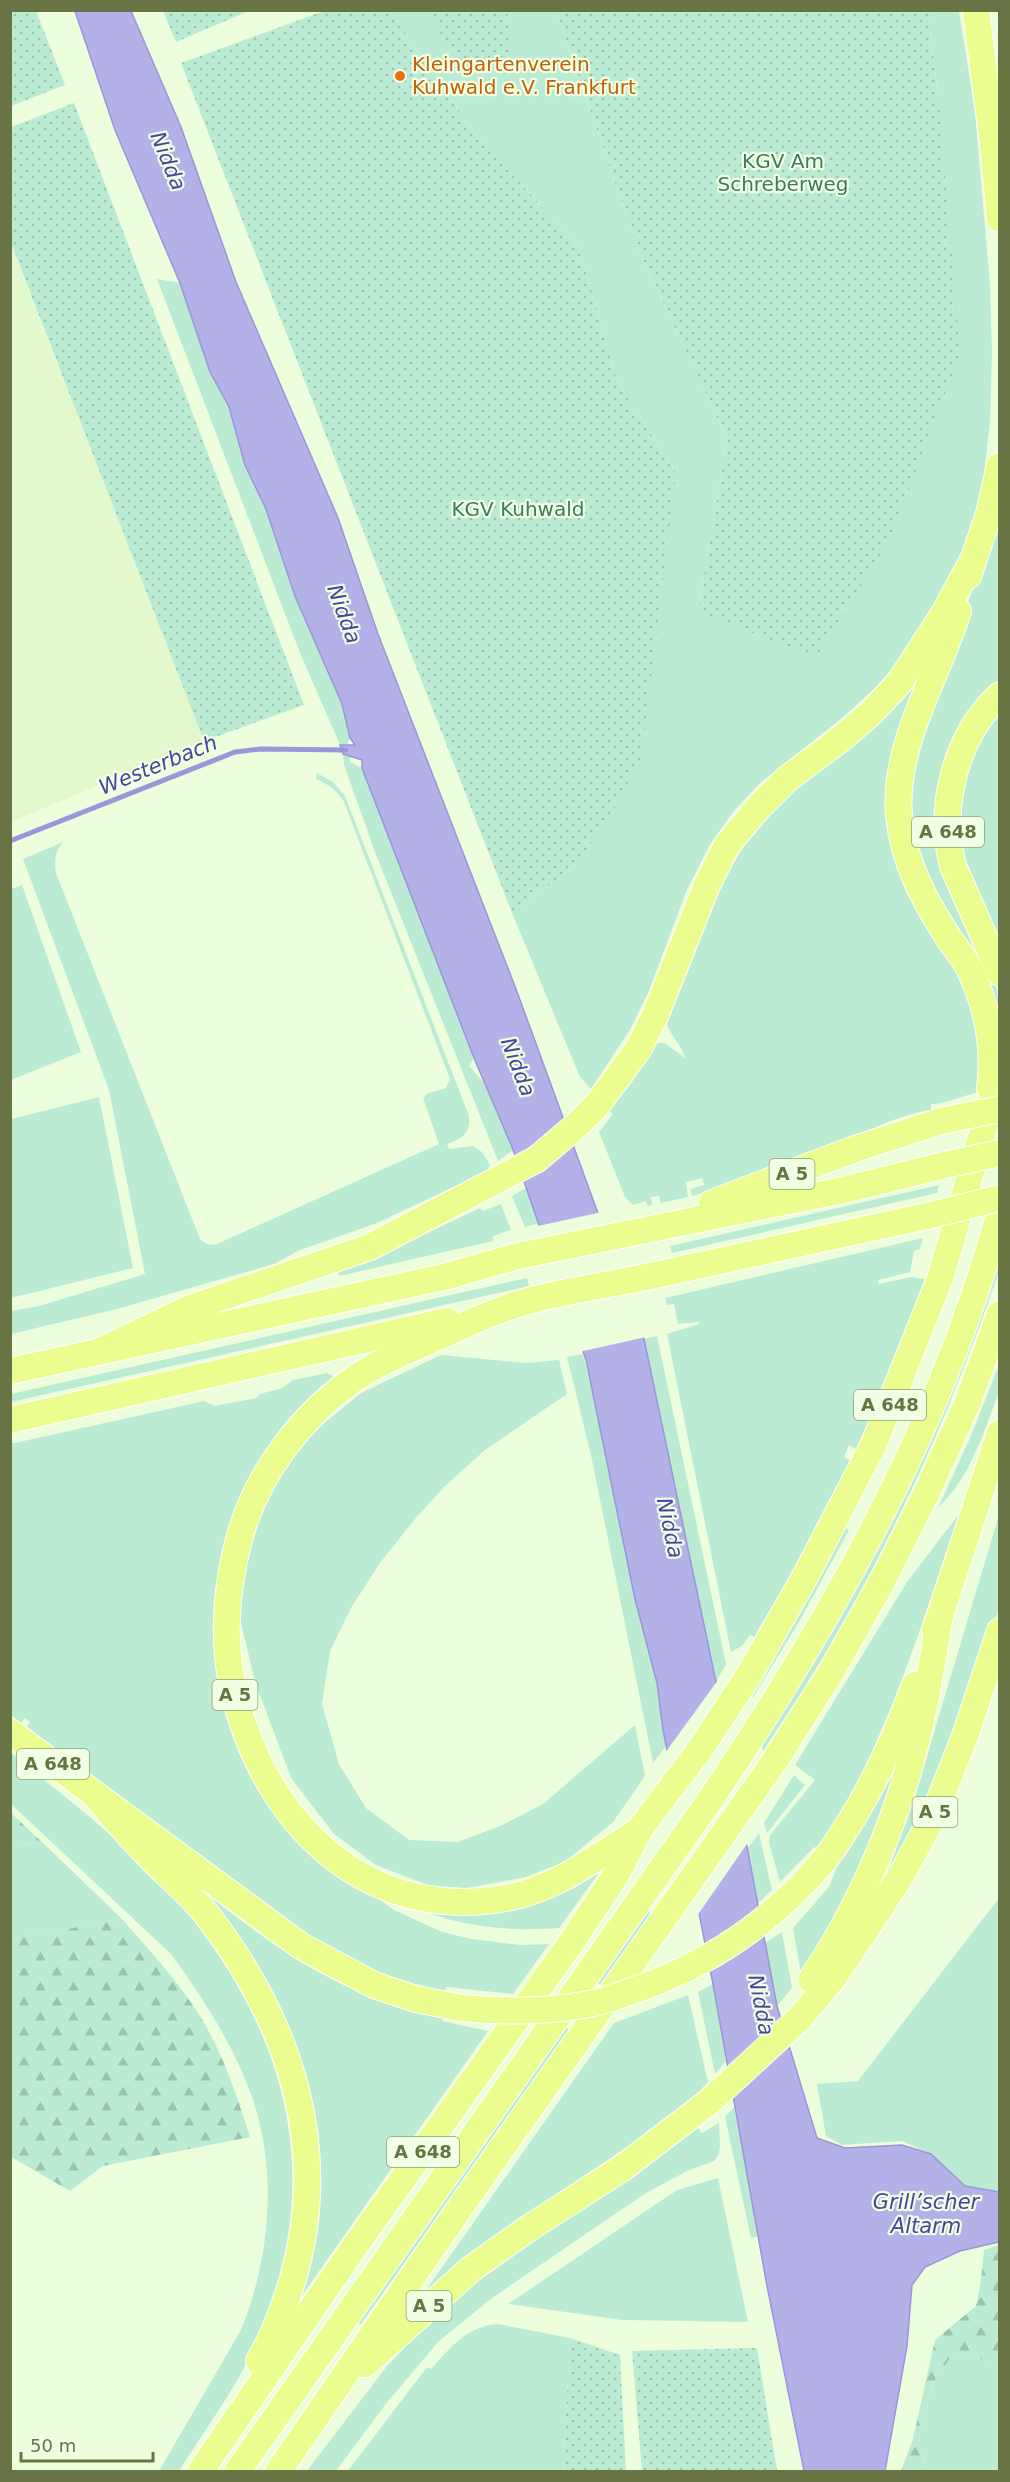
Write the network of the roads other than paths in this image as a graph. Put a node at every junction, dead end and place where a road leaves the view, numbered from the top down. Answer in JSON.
{"nodes":[{"id":1,"x":976,"y":10,"type":"edge"},
{"id":2,"x":993,"y":144,"type":"junction"},
{"id":3,"x":999,"y":171,"type":"edge"},
{"id":4,"x":999,"y":219,"type":"edge"},
{"id":5,"x":999,"y":466,"type":"edge"},
{"id":6,"x":973,"y":560,"type":"junction"},
{"id":7,"x":999,"y":695,"type":"edge"},
{"id":8,"x":999,"y":973,"type":"edge"},
{"id":9,"x":999,"y":1072,"type":"edge"},
{"id":10,"x":993,"y":1113,"type":"edge"},
{"id":11,"x":999,"y":1152,"type":"edge"},
{"id":12,"x":999,"y":1198,"type":"edge"},
{"id":13,"x":999,"y":1212,"type":"edge"},
{"id":14,"x":644,"y":1229,"type":"junction"},
{"id":15,"x":509,"y":1308,"type":"junction"},
{"id":16,"x":999,"y":1314,"type":"edge"},
{"id":17,"x":100,"y":1351,"type":"junction"},
{"id":18,"x":10,"y":1371,"type":"edge"},
{"id":19,"x":10,"y":1420,"type":"edge"},
{"id":20,"x":999,"y":1432,"type":"edge"},
{"id":21,"x":940,"y":1616,"type":"junction"},
{"id":22,"x":999,"y":1631,"type":"edge"},
{"id":23,"x":10,"y":1732,"type":"edge"},
{"id":24,"x":96,"y":1796,"type":"junction"},
{"id":25,"x":640,"y":1829,"type":"junction"},
{"id":26,"x":829,"y":1969,"type":"junction"},
{"id":27,"x":334,"y":2392,"type":"junction"},
{"id":28,"x":189,"y":2472,"type":"edge"},
{"id":29,"x":200,"y":2472,"type":"edge"},
{"id":30,"x":237,"y":2472,"type":"edge"},
{"id":31,"x":278,"y":2472,"type":"edge"}],
"edges":[{"from":1,"to":2,"type":"highway"},
{"from":2,"to":3,"type":"highway"},
{"from":2,"to":4,"type":"highway"},
{"from":5,"to":6,"type":"highway"},
{"from":6,"to":10,"type":"highway"},
{"from":6,"to":17,"type":"highway"},
{"from":7,"to":8,"type":"highway","number":"A 648"},
{"from":9,"to":10,"type":"highway","number":"A 648"},
{"from":10,"to":14,"type":"highway","number":"A 5","bridge":true},
{"from":10,"to":25,"type":"highway","number":"A 648"},
{"from":11,"to":14,"type":"highway","number":"A 5","bridge":true},
{"from":12,"to":15,"type":"highway","number":"A 5","bridge":true},
{"from":13,"to":30,"type":"highway","number":"A 648"},
{"from":14,"to":17,"type":"highway","number":"A 5"},
{"from":15,"to":19,"type":"highway","number":"A 5"},
{"from":15,"to":25,"type":"highway","number":"A 5"},
{"from":16,"to":27,"type":"highway","number":"A 648"},
{"from":17,"to":18,"type":"highway","number":"A 5"},
{"from":20,"to":21,"type":"highway"},
{"from":21,"to":24,"type":"highway","bridge":true},
{"from":21,"to":26,"type":"highway","number":"A 5"},
{"from":22,"to":26,"type":"highway","number":"A 5"},
{"from":23,"to":24,"type":"highway","number":"A 648"},
{"from":24,"to":28,"type":"highway","number":"A 648"},
{"from":25,"to":29,"type":"highway","number":"A 648"},
{"from":26,"to":27,"type":"highway","number":"A 5"},
{"from":27,"to":31,"type":"highway","number":"A 648"}]}
